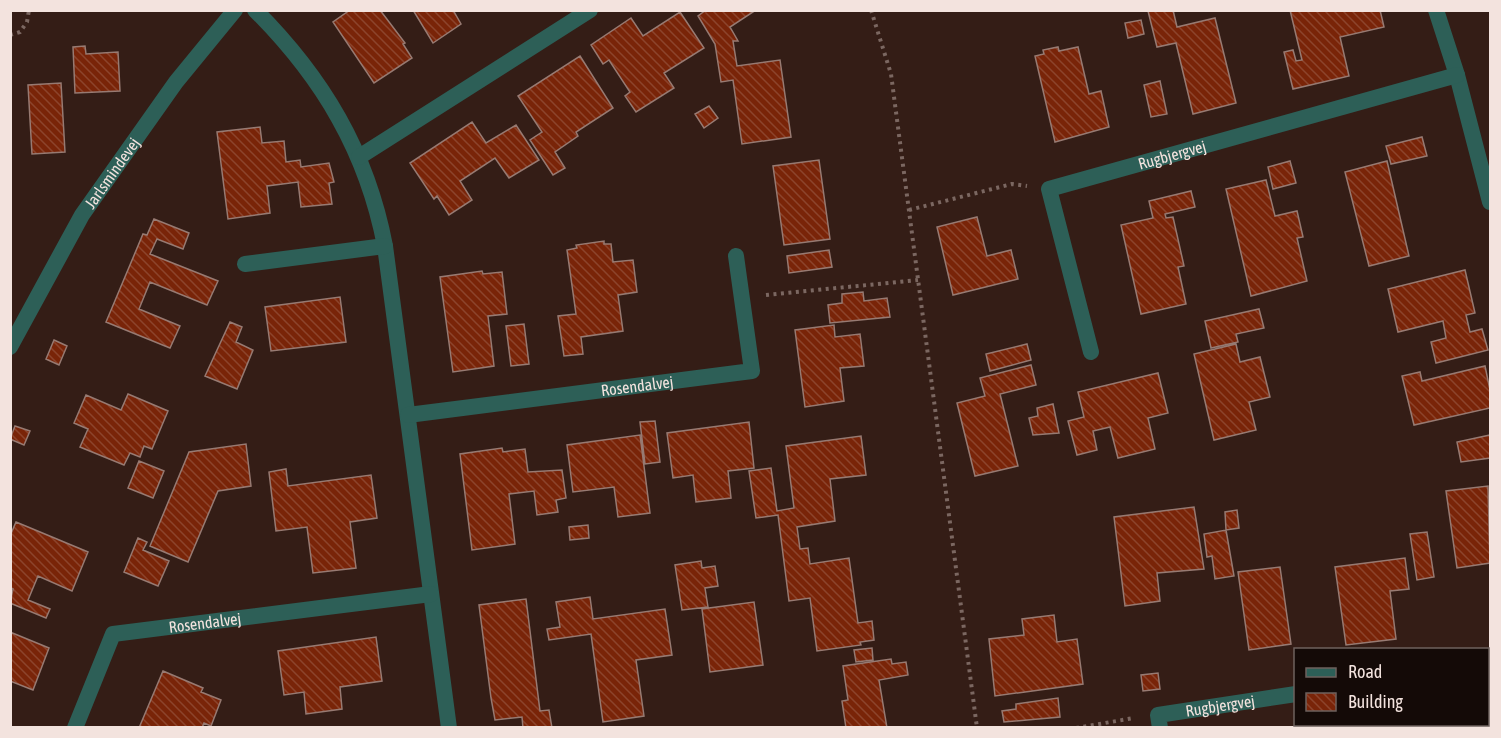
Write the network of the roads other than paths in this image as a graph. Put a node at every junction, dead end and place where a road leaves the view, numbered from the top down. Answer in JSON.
{"nodes":[{"id":1,"x":235,"y":10,"type":"edge"},
{"id":2,"x":255,"y":10,"type":"edge"},
{"id":3,"x":590,"y":10,"type":"edge"},
{"id":4,"x":1436,"y":10,"type":"edge"},
{"id":5,"x":1457,"y":75,"type":"junction"},
{"id":6,"x":359,"y":157,"type":"junction"},
{"id":7,"x":1491,"y":202,"type":"edge"},
{"id":8,"x":385,"y":246,"type":"junction"},
{"id":9,"x":736,"y":256,"type":"dead end"},
{"id":10,"x":245,"y":264,"type":"dead end"},
{"id":11,"x":10,"y":347,"type":"edge"},
{"id":12,"x":1091,"y":352,"type":"dead end"},
{"id":13,"x":408,"y":415,"type":"junction"},
{"id":14,"x":431,"y":594,"type":"junction"},
{"id":15,"x":1294,"y":694,"type":"edge"},
{"id":16,"x":1159,"y":721,"type":"edge"},
{"id":17,"x":75,"y":728,"type":"edge"},
{"id":18,"x":448,"y":728,"type":"edge"}],
"edges":[{"from":1,"to":11,"type":"street","name":"Jarlsmindevej"},
{"from":2,"to":6,"type":"street"},
{"from":3,"to":6,"type":"street"},
{"from":4,"to":5,"type":"street"},
{"from":5,"to":7,"type":"street"},
{"from":5,"to":12,"type":"street","name":"Rugbjergvej"},
{"from":6,"to":8,"type":"street"},
{"from":8,"to":10,"type":"street"},
{"from":8,"to":13,"type":"street"},
{"from":9,"to":13,"type":"street","name":"Rosendalvej"},
{"from":13,"to":14,"type":"street"},
{"from":14,"to":17,"type":"street","name":"Rosendalvej"},
{"from":14,"to":18,"type":"street"},
{"from":15,"to":16,"type":"street","name":"Rugbjergvej"}]}
